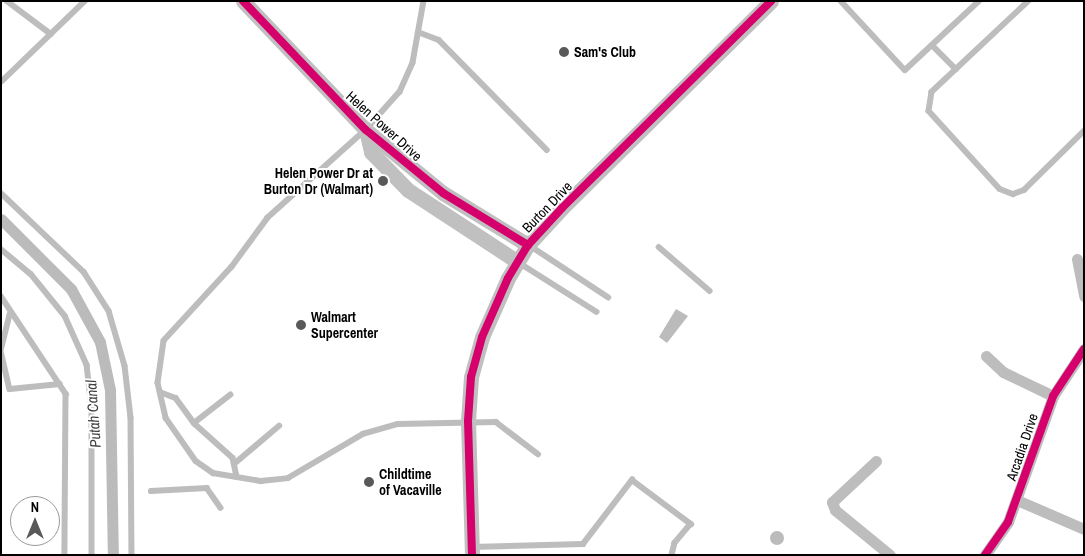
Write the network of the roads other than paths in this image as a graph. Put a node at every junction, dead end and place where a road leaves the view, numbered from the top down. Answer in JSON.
{"nodes":[{"id":1,"x":7,"y":1,"type":"edge"},
{"id":2,"x":84,"y":1,"type":"edge"},
{"id":3,"x":243,"y":1,"type":"edge"},
{"id":4,"x":771,"y":1,"type":"edge"},
{"id":5,"x":841,"y":1,"type":"edge"},
{"id":6,"x":979,"y":1,"type":"edge"},
{"id":7,"x":1029,"y":1,"type":"edge"},
{"id":8,"x":423,"y":2,"type":"edge"},
{"id":9,"x":418,"y":32,"type":"junction"},
{"id":10,"x":51,"y":34,"type":"junction"},
{"id":11,"x":932,"y":45,"type":"junction"},
{"id":12,"x":956,"y":69,"type":"junction"},
{"id":13,"x":1,"y":82,"type":"edge"},
{"id":14,"x":366,"y":130,"type":"junction"},
{"id":15,"x":1084,"y":131,"type":"edge"},
{"id":16,"x":547,"y":150,"type":"dead end"},
{"id":17,"x":1,"y":193,"type":"edge"},
{"id":18,"x":528,"y":245,"type":"junction"},
{"id":19,"x":659,"y":247,"type":"dead end"},
{"id":20,"x":1,"y":249,"type":"edge"},
{"id":21,"x":1077,"y":259,"type":"dead end"},
{"id":22,"x":518,"y":262,"type":"junction"},
{"id":23,"x":710,"y":291,"type":"dead end"},
{"id":24,"x":1,"y":296,"type":"edge"},
{"id":25,"x":1084,"y":296,"type":"edge"},
{"id":26,"x":608,"y":297,"type":"dead end"},
{"id":27,"x":597,"y":312,"type":"dead end"},
{"id":28,"x":10,"y":314,"type":"junction"},
{"id":29,"x":1084,"y":349,"type":"edge"},
{"id":30,"x":1,"y":350,"type":"edge"},
{"id":31,"x":986,"y":356,"type":"dead end"},
{"id":32,"x":60,"y":384,"type":"junction"},
{"id":33,"x":160,"y":392,"type":"junction"},
{"id":34,"x":230,"y":395,"type":"dead end"},
{"id":35,"x":1053,"y":396,"type":"junction"},
{"id":36,"x":468,"y":421,"type":"junction"},
{"id":37,"x":194,"y":423,"type":"junction"},
{"id":38,"x":279,"y":426,"type":"dead end"},
{"id":39,"x":538,"y":454,"type":"dead end"},
{"id":40,"x":876,"y":461,"type":"dead end"},
{"id":41,"x":234,"y":464,"type":"junction"},
{"id":42,"x":237,"y":477,"type":"junction"},
{"id":43,"x":151,"y":491,"type":"dead end"},
{"id":44,"x":1017,"y":500,"type":"junction"},
{"id":45,"x":221,"y":508,"type":"dead end"},
{"id":46,"x":1084,"y":529,"type":"edge"},
{"id":47,"x":472,"y":551,"type":"edge"},
{"id":48,"x":65,"y":555,"type":"edge"},
{"id":49,"x":92,"y":555,"type":"edge"},
{"id":50,"x":132,"y":555,"type":"edge"},
{"id":51,"x":672,"y":555,"type":"edge"},
{"id":52,"x":890,"y":555,"type":"edge"},
{"id":53,"x":985,"y":555,"type":"edge"}],
"edges":[{"from":1,"to":10,"type":"lane"},
{"from":2,"to":10,"type":"lane"},
{"from":3,"to":14,"type":"street","name":"Helen Power Drive"},
{"from":4,"to":18,"type":"street","name":"Burton Drive"},
{"from":5,"to":11,"type":"lane"},
{"from":6,"to":11,"type":"lane"},
{"from":7,"to":12,"type":"lane"},
{"from":8,"to":9,"type":"lane"},
{"from":9,"to":14,"type":"lane"},
{"from":9,"to":16,"type":"lane"},
{"from":10,"to":13,"type":"lane"},
{"from":11,"to":12,"type":"lane"},
{"from":12,"to":15,"type":"lane"},
{"from":14,"to":18,"type":"street","name":"Helen Power Drive"},
{"from":14,"to":22,"type":"street","name":"Helen Power Drive"},
{"from":14,"to":33,"type":"lane"},
{"from":17,"to":50,"type":"lane"},
{"from":18,"to":22,"type":"street","name":"Burton Drive"},
{"from":18,"to":26,"type":"lane"},
{"from":19,"to":23,"type":"lane"},
{"from":20,"to":49,"type":"lane"},
{"from":21,"to":25,"type":"street"},
{"from":22,"to":27,"type":"lane"},
{"from":22,"to":36,"type":"street","name":"Burton Drive"},
{"from":24,"to":28,"type":"lane"},
{"from":28,"to":30,"type":"lane"},
{"from":28,"to":32,"type":"lane"},
{"from":29,"to":35,"type":"street","name":"Arcadia Drive"},
{"from":30,"to":32,"type":"lane"},
{"from":31,"to":35,"type":"street"},
{"from":32,"to":48,"type":"lane"},
{"from":33,"to":37,"type":"lane"},
{"from":33,"to":42,"type":"lane"},
{"from":34,"to":37,"type":"lane"},
{"from":35,"to":44,"type":"street","name":"Arcadia Drive"},
{"from":36,"to":39,"type":"lane"},
{"from":36,"to":42,"type":"lane"},
{"from":36,"to":47,"type":"street","name":"Burton Drive"},
{"from":37,"to":41,"type":"lane"},
{"from":38,"to":41,"type":"lane"},
{"from":40,"to":52,"type":"street"},
{"from":41,"to":42,"type":"lane"},
{"from":43,"to":45,"type":"lane"},
{"from":44,"to":46,"type":"street"},
{"from":44,"to":53,"type":"street","name":"Arcadia Drive"},
{"from":47,"to":51,"type":"lane"}]}
